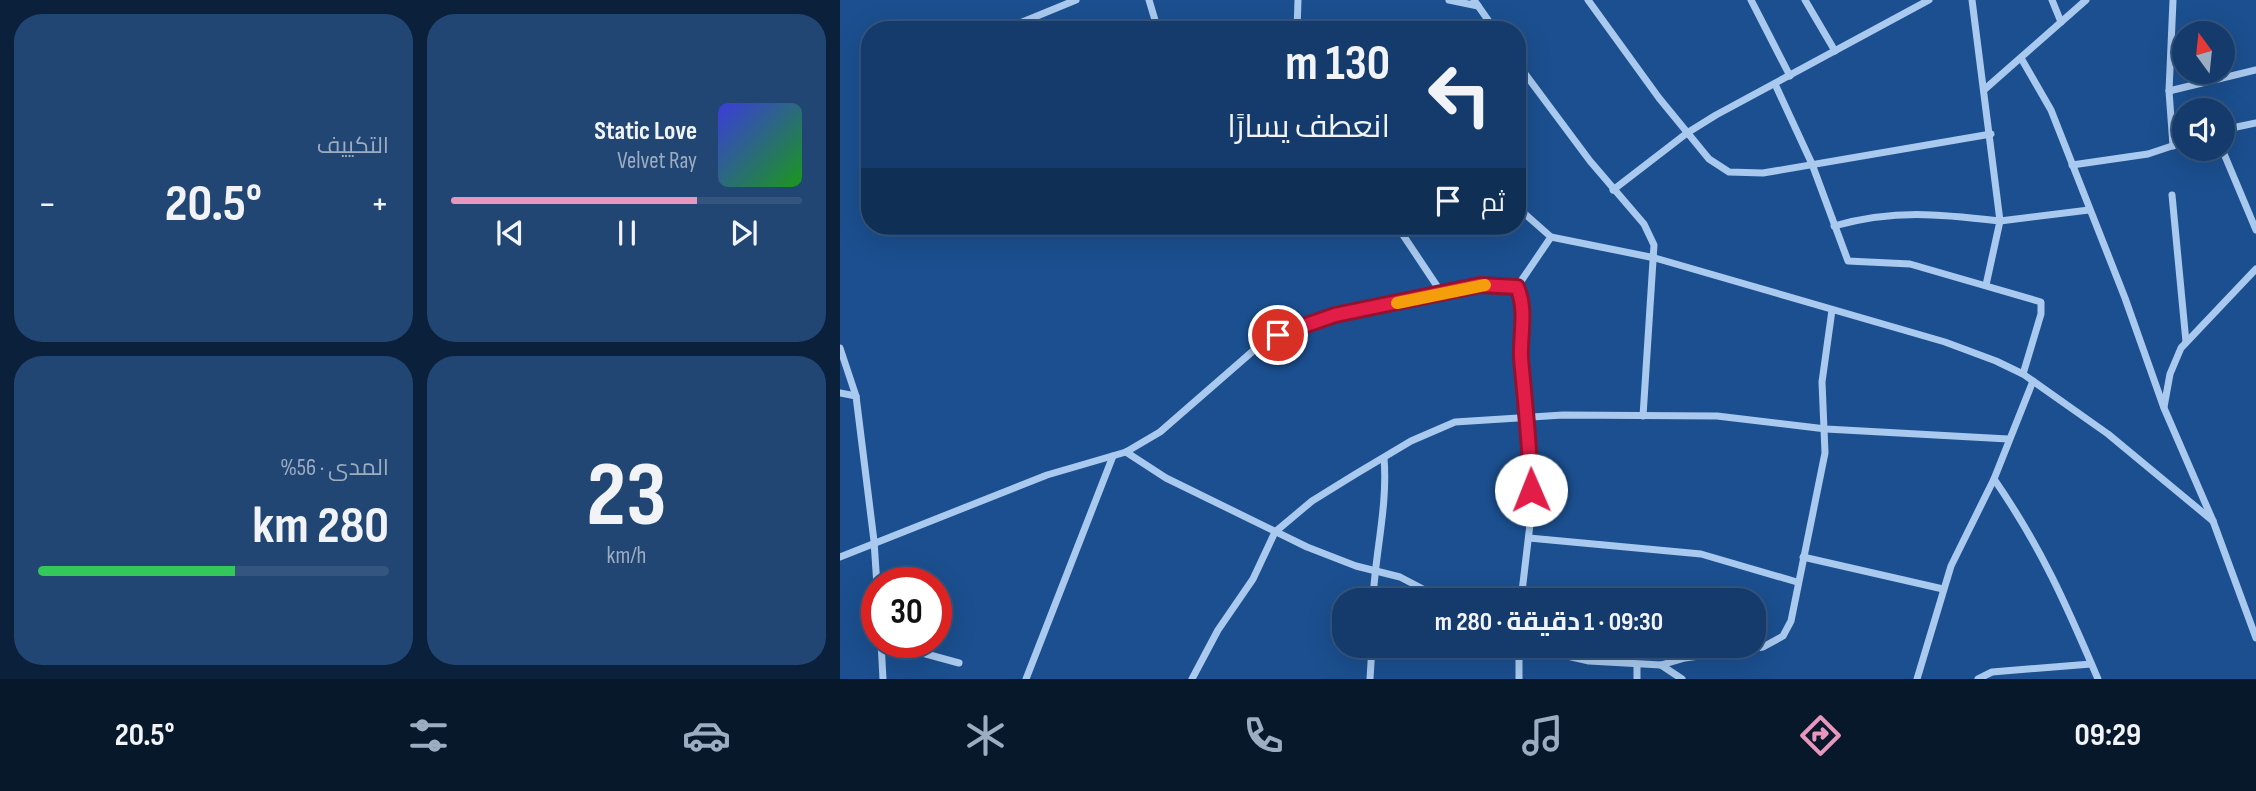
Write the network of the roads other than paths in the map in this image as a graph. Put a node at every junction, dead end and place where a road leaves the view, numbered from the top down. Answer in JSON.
{"nodes":[{"id":1,"x":1074,"y":0,"type":"edge"},
{"id":2,"x":1149,"y":0,"type":"edge"},
{"id":3,"x":1298,"y":0,"type":"edge"},
{"id":4,"x":1449,"y":0,"type":"edge"},
{"id":5,"x":1588,"y":0,"type":"edge"},
{"id":6,"x":1751,"y":0,"type":"edge"},
{"id":7,"x":1805,"y":0,"type":"edge"},
{"id":8,"x":1929,"y":0,"type":"edge"},
{"id":9,"x":1972,"y":0,"type":"edge"},
{"id":10,"x":2052,"y":0,"type":"edge"},
{"id":11,"x":2085,"y":0,"type":"edge"},
{"id":12,"x":2173,"y":0,"type":"edge"},
{"id":13,"x":1476,"y":3,"type":"edge"},
{"id":14,"x":1024,"y":21,"type":"edge"},
{"id":15,"x":1155,"y":21,"type":"edge"},
{"id":16,"x":1297,"y":21,"type":"edge"},
{"id":17,"x":1489,"y":21,"type":"edge"},
{"id":18,"x":2061,"y":22,"type":"junction"},
{"id":19,"x":1835,"y":51,"type":"junction"},
{"id":20,"x":2021,"y":58,"type":"junction"},
{"id":21,"x":2256,"y":69,"type":"edge"},
{"id":22,"x":1526,"y":75,"type":"edge"},
{"id":23,"x":1790,"y":76,"type":"junction"},
{"id":24,"x":1775,"y":84,"type":"junction"},
{"id":25,"x":1985,"y":89,"type":"junction"},
{"id":26,"x":2169,"y":91,"type":"junction"},
{"id":27,"x":2256,"y":123,"type":"edge"},
{"id":28,"x":2235,"y":127,"type":"edge"},
{"id":29,"x":2172,"y":132,"type":"edge"},
{"id":30,"x":1687,"y":133,"type":"junction"},
{"id":31,"x":1991,"y":134,"type":"junction"},
{"id":32,"x":2172,"y":146,"type":"edge"},
{"id":33,"x":2227,"y":161,"type":"edge"},
{"id":34,"x":1812,"y":164,"type":"junction"},
{"id":35,"x":2072,"y":165,"type":"junction"},
{"id":36,"x":1614,"y":190,"type":"junction"},
{"id":37,"x":2172,"y":195,"type":"dead end"},
{"id":38,"x":2089,"y":210,"type":"junction"},
{"id":39,"x":1526,"y":215,"type":"edge"},
{"id":40,"x":2000,"y":221,"type":"junction"},
{"id":41,"x":1834,"y":226,"type":"junction"},
{"id":42,"x":2256,"y":230,"type":"edge"},
{"id":43,"x":1403,"y":235,"type":"edge"},
{"id":44,"x":1551,"y":237,"type":"junction"},
{"id":45,"x":1655,"y":258,"type":"junction"},
{"id":46,"x":2256,"y":269,"type":"edge"},
{"id":47,"x":1986,"y":285,"type":"junction"},
{"id":48,"x":1517,"y":287,"type":"junction"},
{"id":49,"x":1443,"y":295,"type":"junction"},
{"id":50,"x":1832,"y":310,"type":"junction"},
{"id":51,"x":2186,"y":342,"type":"junction"},
{"id":52,"x":840,"y":348,"type":"edge"},
{"id":53,"x":2023,"y":374,"type":"junction"},
{"id":54,"x":2033,"y":381,"type":"junction"},
{"id":55,"x":840,"y":393,"type":"edge"},
{"id":56,"x":856,"y":396,"type":"junction"},
{"id":57,"x":2164,"y":408,"type":"junction"},
{"id":58,"x":1643,"y":416,"type":"junction"},
{"id":59,"x":1528,"y":418,"type":"junction"},
{"id":60,"x":1826,"y":429,"type":"junction"},
{"id":61,"x":2008,"y":439,"type":"junction"},
{"id":62,"x":1126,"y":453,"type":"junction"},
{"id":63,"x":1113,"y":456,"type":"junction"},
{"id":64,"x":1384,"y":458,"type":"junction"},
{"id":65,"x":1994,"y":480,"type":"junction"},
{"id":66,"x":2213,"y":521,"type":"junction"},
{"id":67,"x":1275,"y":532,"type":"junction"},
{"id":68,"x":1529,"y":538,"type":"junction"},
{"id":69,"x":874,"y":541,"type":"junction"},
{"id":70,"x":840,"y":557,"type":"edge"},
{"id":71,"x":1803,"y":557,"type":"junction"},
{"id":72,"x":876,"y":567,"type":"edge"},
{"id":73,"x":1374,"y":570,"type":"junction"},
{"id":74,"x":1797,"y":582,"type":"junction"},
{"id":75,"x":1373,"y":588,"type":"edge"},
{"id":76,"x":1421,"y":588,"type":"edge"},
{"id":77,"x":1523,"y":588,"type":"edge"},
{"id":78,"x":1943,"y":589,"type":"junction"},
{"id":79,"x":2256,"y":638,"type":"edge"},
{"id":80,"x":882,"y":658,"type":"edge"},
{"id":81,"x":941,"y":658,"type":"edge"},
{"id":82,"x":1371,"y":658,"type":"edge"},
{"id":83,"x":1521,"y":658,"type":"edge"},
{"id":84,"x":1576,"y":658,"type":"edge"},
{"id":85,"x":960,"y":663,"type":"dead end"},
{"id":86,"x":2091,"y":664,"type":"junction"},
{"id":87,"x":1637,"y":666,"type":"junction"},
{"id":88,"x":1661,"y":666,"type":"junction"},
{"id":89,"x":883,"y":679,"type":"edge"},
{"id":90,"x":1026,"y":679,"type":"edge"},
{"id":91,"x":1192,"y":679,"type":"edge"},
{"id":92,"x":1370,"y":679,"type":"edge"},
{"id":93,"x":1520,"y":679,"type":"edge"},
{"id":94,"x":1637,"y":679,"type":"edge"},
{"id":95,"x":1682,"y":679,"type":"edge"},
{"id":96,"x":1917,"y":679,"type":"edge"},
{"id":97,"x":1978,"y":679,"type":"edge"},
{"id":98,"x":2098,"y":679,"type":"edge"}],
"edges":[{"from":1,"to":14,"type":"street"},
{"from":2,"to":15,"type":"street"},
{"from":3,"to":16,"type":"street"},
{"from":4,"to":13,"type":"street"},
{"from":5,"to":30,"type":"street"},
{"from":6,"to":23,"type":"street"},
{"from":7,"to":19,"type":"street"},
{"from":8,"to":19,"type":"street"},
{"from":9,"to":25,"type":"street"},
{"from":10,"to":18,"type":"street"},
{"from":11,"to":18,"type":"street"},
{"from":12,"to":26,"type":"street"},
{"from":13,"to":17,"type":"street"},
{"from":18,"to":20,"type":"street"},
{"from":19,"to":23,"type":"street"},
{"from":20,"to":25,"type":"street"},
{"from":20,"to":35,"type":"street"},
{"from":21,"to":26,"type":"street"},
{"from":22,"to":36,"type":"street"},
{"from":23,"to":24,"type":"street"},
{"from":24,"to":30,"type":"street"},
{"from":24,"to":34,"type":"street"},
{"from":25,"to":31,"type":"street"},
{"from":26,"to":29,"type":"street"},
{"from":27,"to":28,"type":"street"},
{"from":30,"to":34,"type":"street"},
{"from":30,"to":36,"type":"street"},
{"from":31,"to":34,"type":"street"},
{"from":31,"to":40,"type":"street"},
{"from":32,"to":35,"type":"street"},
{"from":33,"to":42,"type":"street"},
{"from":34,"to":41,"type":"street"},
{"from":35,"to":38,"type":"street"},
{"from":36,"to":45,"type":"street"},
{"from":37,"to":51,"type":"street"},
{"from":38,"to":40,"type":"street"},
{"from":38,"to":57,"type":"street"},
{"from":39,"to":44,"type":"street"},
{"from":40,"to":41,"type":"street"},
{"from":40,"to":47,"type":"street"},
{"from":41,"to":47,"type":"street"},
{"from":43,"to":49,"type":"street"},
{"from":44,"to":45,"type":"street"},
{"from":44,"to":48,"type":"street"},
{"from":45,"to":50,"type":"street"},
{"from":45,"to":58,"type":"street"},
{"from":46,"to":51,"type":"street"},
{"from":47,"to":53,"type":"street"},
{"from":48,"to":49,"type":"street"},
{"from":48,"to":59,"type":"street"},
{"from":49,"to":62,"type":"street"},
{"from":50,"to":53,"type":"street"},
{"from":50,"to":60,"type":"street"},
{"from":51,"to":57,"type":"street"},
{"from":52,"to":56,"type":"street"},
{"from":53,"to":54,"type":"street"},
{"from":54,"to":61,"type":"street"},
{"from":54,"to":66,"type":"street"},
{"from":55,"to":56,"type":"street"},
{"from":56,"to":69,"type":"street"},
{"from":57,"to":66,"type":"street"},
{"from":58,"to":59,"type":"street"},
{"from":58,"to":60,"type":"street"},
{"from":59,"to":64,"type":"street"},
{"from":59,"to":68,"type":"street"},
{"from":60,"to":61,"type":"street"},
{"from":60,"to":71,"type":"street"},
{"from":61,"to":65,"type":"street"},
{"from":62,"to":63,"type":"street"},
{"from":62,"to":67,"type":"street"},
{"from":63,"to":69,"type":"street"},
{"from":63,"to":90,"type":"street"},
{"from":64,"to":67,"type":"street"},
{"from":64,"to":73,"type":"street"},
{"from":65,"to":78,"type":"street"},
{"from":65,"to":86,"type":"street"},
{"from":66,"to":79,"type":"street"},
{"from":67,"to":73,"type":"street"},
{"from":67,"to":91,"type":"street"},
{"from":68,"to":74,"type":"street"},
{"from":68,"to":77,"type":"street"},
{"from":69,"to":70,"type":"street"},
{"from":69,"to":72,"type":"street"},
{"from":71,"to":74,"type":"street"},
{"from":71,"to":78,"type":"street"},
{"from":73,"to":75,"type":"street"},
{"from":73,"to":76,"type":"street"},
{"from":74,"to":88,"type":"street"},
{"from":78,"to":96,"type":"street"},
{"from":80,"to":89,"type":"street"},
{"from":81,"to":85,"type":"street"},
{"from":82,"to":92,"type":"street"},
{"from":83,"to":93,"type":"street"},
{"from":84,"to":87,"type":"street"},
{"from":86,"to":97,"type":"street"},
{"from":86,"to":98,"type":"street"},
{"from":87,"to":88,"type":"street"},
{"from":87,"to":94,"type":"street"},
{"from":88,"to":95,"type":"street"}]}
